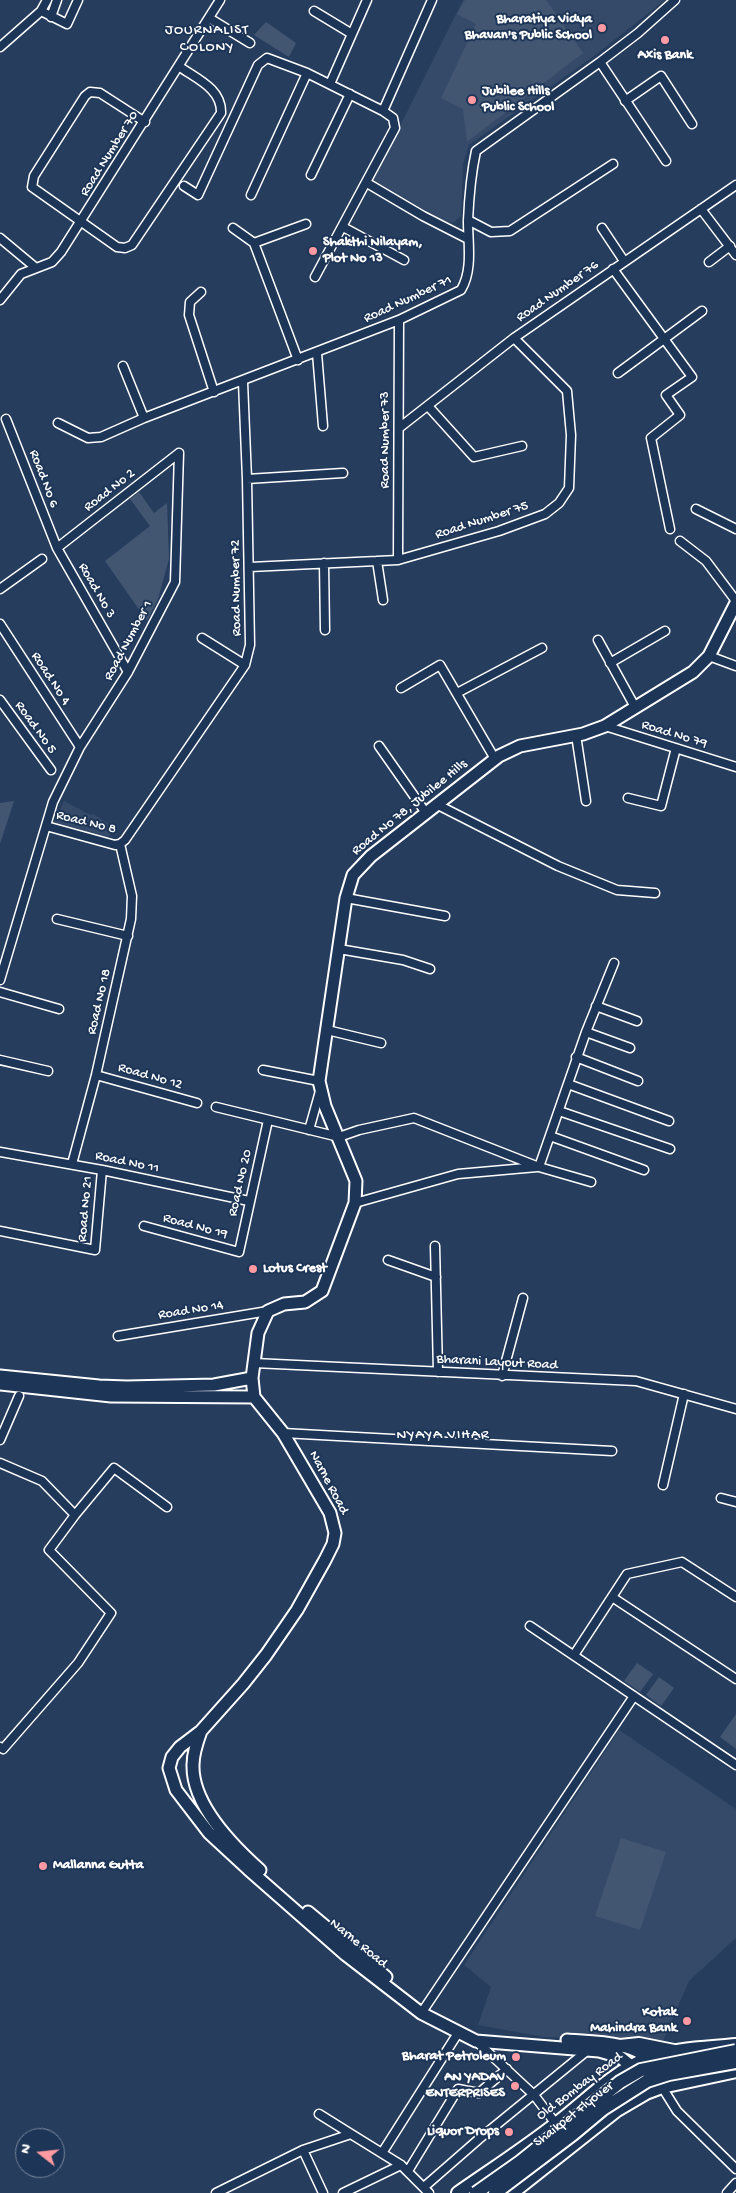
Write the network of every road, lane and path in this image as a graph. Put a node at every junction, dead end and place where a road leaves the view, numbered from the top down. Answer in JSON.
{"nodes":[{"id":1,"x":47,"y":0,"type":"edge"},
{"id":2,"x":57,"y":0,"type":"edge"},
{"id":3,"x":78,"y":0,"type":"edge"},
{"id":4,"x":220,"y":0,"type":"edge"},
{"id":5,"x":366,"y":0,"type":"edge"},
{"id":6,"x":432,"y":0,"type":"edge"},
{"id":7,"x":675,"y":0,"type":"edge"},
{"id":8,"x":41,"y":11,"type":"junction"},
{"id":9,"x":314,"y":11,"type":"dead end"},
{"id":10,"x":51,"y":16,"type":"junction"},
{"id":11,"x":209,"y":18,"type":"junction"},
{"id":12,"x":352,"y":34,"type":"junction"},
{"id":13,"x":250,"y":43,"type":"dead end"},
{"id":14,"x":0,"y":47,"type":"edge"},
{"id":15,"x":600,"y":62,"type":"junction"},
{"id":16,"x":180,"y":66,"type":"junction"},
{"id":17,"x":307,"y":72,"type":"junction"},
{"id":18,"x":330,"y":84,"type":"junction"},
{"id":19,"x":350,"y":94,"type":"junction"},
{"id":20,"x":625,"y":101,"type":"junction"},
{"id":21,"x":383,"y":111,"type":"junction"},
{"id":22,"x":145,"y":122,"type":"junction"},
{"id":23,"x":692,"y":124,"type":"dead end"},
{"id":24,"x":666,"y":161,"type":"dead end"},
{"id":25,"x":613,"y":164,"type":"dead end"},
{"id":26,"x":311,"y":175,"type":"dead end"},
{"id":27,"x":367,"y":183,"type":"junction"},
{"id":28,"x":736,"y":185,"type":"edge"},
{"id":29,"x":184,"y":186,"type":"dead end"},
{"id":30,"x":251,"y":196,"type":"dead end"},
{"id":31,"x":701,"y":209,"type":"junction"},
{"id":32,"x":468,"y":220,"type":"junction"},
{"id":33,"x":82,"y":223,"type":"junction"},
{"id":34,"x":306,"y":224,"type":"dead end"},
{"id":35,"x":343,"y":227,"type":"junction"},
{"id":36,"x":234,"y":228,"type":"dead end"},
{"id":37,"x":602,"y":228,"type":"dead end"},
{"id":38,"x":0,"y":238,"type":"edge"},
{"id":39,"x":468,"y":239,"type":"junction"},
{"id":40,"x":254,"y":243,"type":"junction"},
{"id":41,"x":730,"y":246,"type":"junction"},
{"id":42,"x":736,"y":255,"type":"edge"},
{"id":43,"x":404,"y":260,"type":"dead end"},
{"id":44,"x":624,"y":261,"type":"junction"},
{"id":45,"x":709,"y":262,"type":"dead end"},
{"id":46,"x":36,"y":268,"type":"junction"},
{"id":47,"x":613,"y":269,"type":"junction"},
{"id":48,"x":315,"y":277,"type":"dead end"},
{"id":49,"x":201,"y":292,"type":"dead end"},
{"id":50,"x":0,"y":300,"type":"edge"},
{"id":51,"x":702,"y":311,"type":"dead end"},
{"id":52,"x":400,"y":320,"type":"junction"},
{"id":53,"x":514,"y":338,"type":"junction"},
{"id":54,"x":663,"y":341,"type":"junction"},
{"id":55,"x":317,"y":353,"type":"junction"},
{"id":56,"x":298,"y":360,"type":"junction"},
{"id":57,"x":123,"y":366,"type":"dead end"},
{"id":58,"x":618,"y":373,"type":"dead end"},
{"id":59,"x":243,"y":382,"type":"junction"},
{"id":60,"x":214,"y":392,"type":"junction"},
{"id":61,"x":428,"y":406,"type":"junction"},
{"id":62,"x":144,"y":418,"type":"junction"},
{"id":63,"x":6,"y":419,"type":"dead end"},
{"id":64,"x":58,"y":423,"type":"dead end"},
{"id":65,"x":323,"y":426,"type":"dead end"},
{"id":66,"x":399,"y":428,"type":"junction"},
{"id":67,"x":522,"y":446,"type":"dead end"},
{"id":68,"x":179,"y":453,"type":"joint"},
{"id":69,"x":343,"y":473,"type":"dead end"},
{"id":70,"x":247,"y":479,"type":"junction"},
{"id":71,"x":696,"y":509,"type":"dead end"},
{"id":72,"x":670,"y":529,"type":"dead end"},
{"id":73,"x":736,"y":529,"type":"edge"},
{"id":74,"x":680,"y":541,"type":"dead end"},
{"id":75,"x":57,"y":548,"type":"junction"},
{"id":76,"x":42,"y":559,"type":"dead end"},
{"id":77,"x":398,"y":560,"type":"junction"},
{"id":78,"x":377,"y":561,"type":"junction"},
{"id":79,"x":324,"y":563,"type":"junction"},
{"id":80,"x":250,"y":567,"type":"junction"},
{"id":81,"x":0,"y":589,"type":"edge"},
{"id":82,"x":383,"y":600,"type":"dead end"},
{"id":83,"x":736,"y":602,"type":"edge"},
{"id":84,"x":0,"y":624,"type":"edge"},
{"id":85,"x":325,"y":630,"type":"dead end"},
{"id":86,"x":665,"y":631,"type":"dead end"},
{"id":87,"x":202,"y":638,"type":"dead end"},
{"id":88,"x":598,"y":640,"type":"dead end"},
{"id":89,"x":542,"y":648,"type":"dead end"},
{"id":90,"x":709,"y":656,"type":"junction"},
{"id":91,"x":610,"y":662,"type":"junction"},
{"id":92,"x":245,"y":664,"type":"junction"},
{"id":93,"x":736,"y":666,"type":"edge"},
{"id":94,"x":128,"y":672,"type":"junction"},
{"id":95,"x":401,"y":688,"type":"dead end"},
{"id":96,"x":457,"y":693,"type":"junction"},
{"id":97,"x":0,"y":700,"type":"edge"},
{"id":98,"x":635,"y":707,"type":"junction"},
{"id":99,"x":605,"y":726,"type":"junction"},
{"id":100,"x":576,"y":735,"type":"junction"},
{"id":101,"x":379,"y":746,"type":"dead end"},
{"id":102,"x":80,"y":748,"type":"junction"},
{"id":103,"x":676,"y":748,"type":"junction"},
{"id":104,"x":495,"y":759,"type":"junction"},
{"id":105,"x":736,"y":767,"type":"edge"},
{"id":106,"x":50,"y":770,"type":"dead end"},
{"id":107,"x":628,"y":798,"type":"dead end"},
{"id":108,"x":586,"y":801,"type":"dead end"},
{"id":109,"x":436,"y":804,"type":"junction"},
{"id":110,"x":426,"y":813,"type":"junction"},
{"id":111,"x":46,"y":826,"type":"junction"},
{"id":112,"x":120,"y":844,"type":"junction"},
{"id":113,"x":655,"y":893,"type":"dead end"},
{"id":114,"x":346,"y":898,"type":"junction"},
{"id":115,"x":445,"y":916,"type":"dead end"},
{"id":116,"x":57,"y":919,"type":"dead end"},
{"id":117,"x":128,"y":936,"type":"junction"},
{"id":118,"x":339,"y":949,"type":"junction"},
{"id":119,"x":614,"y":964,"type":"dead end"},
{"id":120,"x":430,"y":969,"type":"dead end"},
{"id":121,"x":0,"y":980,"type":"edge"},
{"id":122,"x":0,"y":992,"type":"edge"},
{"id":123,"x":596,"y":1006,"type":"junction"},
{"id":124,"x":59,"y":1009,"type":"dead end"},
{"id":125,"x":636,"y":1021,"type":"dead end"},
{"id":126,"x":327,"y":1030,"type":"junction"},
{"id":127,"x":586,"y":1032,"type":"junction"},
{"id":128,"x":381,"y":1043,"type":"dead end"},
{"id":129,"x":630,"y":1048,"type":"dead end"},
{"id":130,"x":576,"y":1057,"type":"junction"},
{"id":131,"x":0,"y":1060,"type":"edge"},
{"id":132,"x":263,"y":1070,"type":"dead end"},
{"id":133,"x":48,"y":1071,"type":"dead end"},
{"id":134,"x":96,"y":1075,"type":"junction"},
{"id":135,"x":638,"y":1081,"type":"dead end"},
{"id":136,"x":320,"y":1084,"type":"junction"},
{"id":137,"x":568,"y":1084,"type":"junction"},
{"id":138,"x":197,"y":1103,"type":"dead end"},
{"id":139,"x":216,"y":1107,"type":"dead end"},
{"id":140,"x":559,"y":1111,"type":"junction"},
{"id":141,"x":268,"y":1120,"type":"junction"},
{"id":142,"x":669,"y":1121,"type":"dead end"},
{"id":143,"x":309,"y":1130,"type":"junction"},
{"id":144,"x":550,"y":1136,"type":"junction"},
{"id":145,"x":339,"y":1137,"type":"junction"},
{"id":146,"x":670,"y":1149,"type":"dead end"},
{"id":147,"x":0,"y":1152,"type":"edge"},
{"id":148,"x":72,"y":1164,"type":"junction"},
{"id":149,"x":539,"y":1167,"type":"junction"},
{"id":150,"x":102,"y":1170,"type":"junction"},
{"id":151,"x":644,"y":1170,"type":"dead end"},
{"id":152,"x":591,"y":1182,"type":"dead end"},
{"id":153,"x":249,"y":1201,"type":"junction"},
{"id":154,"x":355,"y":1203,"type":"junction"},
{"id":155,"x":144,"y":1226,"type":"dead end"},
{"id":156,"x":0,"y":1231,"type":"edge"},
{"id":157,"x":435,"y":1246,"type":"dead end"},
{"id":158,"x":240,"y":1252,"type":"joint"},
{"id":159,"x":388,"y":1260,"type":"dead end"},
{"id":160,"x":436,"y":1277,"type":"junction"},
{"id":161,"x":523,"y":1298,"type":"dead end"},
{"id":162,"x":268,"y":1311,"type":"junction"},
{"id":163,"x":118,"y":1336,"type":"dead end"},
{"id":164,"x":254,"y":1363,"type":"junction"},
{"id":165,"x":438,"y":1372,"type":"junction"},
{"id":166,"x":0,"y":1376,"type":"edge"},
{"id":167,"x":502,"y":1376,"type":"junction"},
{"id":168,"x":252,"y":1378,"type":"junction"},
{"id":169,"x":0,"y":1384,"type":"edge"},
{"id":170,"x":684,"y":1394,"type":"junction"},
{"id":171,"x":19,"y":1396,"type":"dead end"},
{"id":172,"x":254,"y":1397,"type":"junction"},
{"id":173,"x":736,"y":1409,"type":"edge"},
{"id":174,"x":283,"y":1433,"type":"junction"},
{"id":175,"x":0,"y":1440,"type":"edge"},
{"id":176,"x":612,"y":1451,"type":"dead end"},
{"id":177,"x":0,"y":1463,"type":"edge"},
{"id":178,"x":663,"y":1485,"type":"dead end"},
{"id":179,"x":721,"y":1498,"type":"dead end"},
{"id":180,"x":736,"y":1502,"type":"edge"},
{"id":181,"x":167,"y":1506,"type":"dead end"},
{"id":182,"x":76,"y":1515,"type":"junction"},
{"id":183,"x":612,"y":1596,"type":"junction"},
{"id":184,"x":736,"y":1598,"type":"edge"},
{"id":185,"x":530,"y":1626,"type":"dead end"},
{"id":186,"x":574,"y":1655,"type":"junction"},
{"id":187,"x":736,"y":1679,"type":"edge"},
{"id":188,"x":634,"y":1696,"type":"junction"},
{"id":189,"x":201,"y":1731,"type":"junction"},
{"id":190,"x":0,"y":1746,"type":"edge"},
{"id":191,"x":736,"y":1765,"type":"edge"},
{"id":192,"x":424,"y":2009,"type":"junction"},
{"id":193,"x":458,"y":2033,"type":"junction"},
{"id":194,"x":476,"y":2041,"type":"junction"},
{"id":195,"x":736,"y":2045,"type":"edge"},
{"id":196,"x":620,"y":2046,"type":"junction"},
{"id":197,"x":588,"y":2050,"type":"junction"},
{"id":198,"x":736,"y":2051,"type":"edge"},
{"id":199,"x":674,"y":2052,"type":"junction"},
{"id":200,"x":648,"y":2058,"type":"junction"},
{"id":201,"x":736,"y":2062,"type":"edge"},
{"id":202,"x":631,"y":2066,"type":"junction"},
{"id":203,"x":507,"y":2069,"type":"junction"},
{"id":204,"x":736,"y":2071,"type":"edge"},
{"id":205,"x":662,"y":2087,"type":"junction"},
{"id":206,"x":534,"y":2095,"type":"junction"},
{"id":207,"x":319,"y":2114,"type":"dead end"},
{"id":208,"x":556,"y":2124,"type":"junction"},
{"id":209,"x":351,"y":2134,"type":"junction"},
{"id":210,"x":303,"y":2150,"type":"junction"},
{"id":211,"x":382,"y":2153,"type":"junction"},
{"id":212,"x":401,"y":2166,"type":"junction"},
{"id":213,"x":736,"y":2169,"type":"edge"},
{"id":214,"x":408,"y":2171,"type":"junction"},
{"id":215,"x":736,"y":2183,"type":"edge"},
{"id":216,"x":427,"y":2190,"type":"edge"},
{"id":217,"x":216,"y":2193,"type":"edge"},
{"id":218,"x":322,"y":2193,"type":"edge"},
{"id":219,"x":343,"y":2193,"type":"edge"},
{"id":220,"x":458,"y":2193,"type":"edge"},
{"id":221,"x":476,"y":2193,"type":"edge"},
{"id":222,"x":495,"y":2193,"type":"edge"},
{"id":223,"x":512,"y":2193,"type":"edge"},
{"id":224,"x":726,"y":2193,"type":"edge"}],
"edges":[{"from":1,"to":8,"type":"street"},
{"from":2,"to":10,"type":"street"},
{"from":3,"to":10,"type":"street"},
{"from":4,"to":11,"type":"street","name":"Road Number 70"},
{"from":5,"to":12,"type":"street"},
{"from":6,"to":21,"type":"street"},
{"from":7,"to":15,"type":"street","name":"Road Number 71"},
{"from":8,"to":10,"type":"street"},
{"from":8,"to":14,"type":"street"},
{"from":9,"to":12,"type":"street"},
{"from":11,"to":13,"type":"street"},
{"from":11,"to":16,"type":"street","name":"Road Number 70"},
{"from":12,"to":18,"type":"street"},
{"from":15,"to":20,"type":"street"},
{"from":15,"to":32,"type":"street","name":"Road Number 71"},
{"from":16,"to":22,"type":"street","name":"Road Number 70"},
{"from":16,"to":33,"type":"street"},
{"from":17,"to":18,"type":"street"},
{"from":17,"to":29,"type":"street"},
{"from":17,"to":30,"type":"street"},
{"from":18,"to":19,"type":"street"},
{"from":19,"to":21,"type":"street"},
{"from":19,"to":26,"type":"street"},
{"from":20,"to":23,"type":"street"},
{"from":20,"to":24,"type":"street"},
{"from":21,"to":27,"type":"street"},
{"from":22,"to":33,"type":"street","name":"Road Number 70"},
{"from":22,"to":33,"type":"street"},
{"from":25,"to":32,"type":"street"},
{"from":27,"to":35,"type":"street"},
{"from":27,"to":39,"type":"street"},
{"from":28,"to":31,"type":"street","name":"Road Number 76"},
{"from":31,"to":41,"type":"street"},
{"from":31,"to":44,"type":"street","name":"Road Number 76"},
{"from":32,"to":39,"type":"street","name":"Road Number 71"},
{"from":33,"to":46,"type":"street","name":"Road Number 70"},
{"from":34,"to":40,"type":"street"},
{"from":35,"to":43,"type":"street"},
{"from":35,"to":48,"type":"street"},
{"from":36,"to":40,"type":"street"},
{"from":37,"to":44,"type":"street"},
{"from":38,"to":46,"type":"street"},
{"from":39,"to":52,"type":"street","name":"Road Number 71"},
{"from":40,"to":56,"type":"street"},
{"from":41,"to":42,"type":"street"},
{"from":41,"to":45,"type":"street"},
{"from":44,"to":47,"type":"street","name":"Road Number 76"},
{"from":46,"to":50,"type":"street","name":"Road Number 70"},
{"from":47,"to":53,"type":"street","name":"Road Number 76"},
{"from":47,"to":54,"type":"street"},
{"from":49,"to":60,"type":"street"},
{"from":51,"to":54,"type":"street"},
{"from":52,"to":55,"type":"street","name":"Road Number 71"},
{"from":52,"to":66,"type":"street","name":"Road Number 73"},
{"from":53,"to":61,"type":"street","name":"Road Number 76"},
{"from":53,"to":77,"type":"street","name":"Road Number 75"},
{"from":54,"to":58,"type":"street"},
{"from":54,"to":72,"type":"street"},
{"from":55,"to":56,"type":"street","name":"Road Number 71"},
{"from":55,"to":65,"type":"street"},
{"from":56,"to":59,"type":"street","name":"Road Number 71"},
{"from":57,"to":62,"type":"street"},
{"from":59,"to":60,"type":"street","name":"Road Number 71"},
{"from":59,"to":70,"type":"street","name":"Road Number 72"},
{"from":60,"to":62,"type":"street","name":"Road Number 71"},
{"from":61,"to":66,"type":"street","name":"Road Number 76"},
{"from":61,"to":67,"type":"street"},
{"from":62,"to":64,"type":"street","name":"Road Number 71"},
{"from":63,"to":75,"type":"street","name":"Road No 6"},
{"from":66,"to":77,"type":"street","name":"Road Number 73"},
{"from":68,"to":75,"type":"street","name":"Road No 2"},
{"from":68,"to":94,"type":"street","name":"Road Number 1"},
{"from":69,"to":70,"type":"street"},
{"from":70,"to":80,"type":"street","name":"Road Number 72"},
{"from":71,"to":73,"type":"street"},
{"from":74,"to":83,"type":"street"},
{"from":75,"to":94,"type":"street","name":"Road No 3"},
{"from":76,"to":81,"type":"street"},
{"from":77,"to":78,"type":"street","name":"Road Number 75"},
{"from":78,"to":79,"type":"street","name":"Road Number 75"},
{"from":78,"to":82,"type":"street"},
{"from":79,"to":80,"type":"street","name":"Road Number 75"},
{"from":79,"to":85,"type":"street"},
{"from":80,"to":92,"type":"street","name":"Road Number 72"},
{"from":83,"to":90,"type":"main road","name":"Road No 78, Jubilee Hills"},
{"from":84,"to":102,"type":"street","name":"Road No 4"},
{"from":86,"to":91,"type":"street"},
{"from":87,"to":92,"type":"street"},
{"from":88,"to":91,"type":"street"},
{"from":89,"to":96,"type":"street"},
{"from":90,"to":93,"type":"street"},
{"from":90,"to":98,"type":"main road","name":"Road No 78, Jubilee Hills"},
{"from":91,"to":98,"type":"street"},
{"from":92,"to":112,"type":"street","name":"Road Number 72"},
{"from":94,"to":102,"type":"street","name":"Road Number 1"},
{"from":95,"to":96,"type":"street"},
{"from":96,"to":104,"type":"street"},
{"from":97,"to":106,"type":"street","name":"Road No 5"},
{"from":98,"to":99,"type":"main road","name":"Road No 78, Jubilee Hills"},
{"from":99,"to":100,"type":"main road","name":"Road No 78, Jubilee Hills"},
{"from":99,"to":103,"type":"street","name":"Road No 79"},
{"from":100,"to":104,"type":"main road","name":"Road No 78, Jubilee Hills"},
{"from":100,"to":108,"type":"street"},
{"from":101,"to":110,"type":"street"},
{"from":102,"to":111,"type":"street","name":"Road Number 1"},
{"from":103,"to":105,"type":"street","name":"Road No 79"},
{"from":103,"to":107,"type":"street"},
{"from":104,"to":109,"type":"main road","name":"Road No 78, Jubilee Hills"},
{"from":109,"to":110,"type":"main road","name":"Road No 78, Jubilee Hills"},
{"from":109,"to":113,"type":"street"},
{"from":110,"to":114,"type":"main road","name":"Road No 78, Jubilee Hills"},
{"from":111,"to":112,"type":"street","name":"Road No 8"},
{"from":111,"to":121,"type":"street","name":"Road Number 1"},
{"from":112,"to":117,"type":"street","name":"Road No 18"},
{"from":114,"to":115,"type":"street"},
{"from":114,"to":118,"type":"main road","name":"Road No 78, Jubilee Hills"},
{"from":116,"to":117,"type":"street"},
{"from":117,"to":134,"type":"street","name":"Road No 18"},
{"from":118,"to":120,"type":"street"},
{"from":118,"to":126,"type":"main road","name":"Road No 78, Jubilee Hills"},
{"from":119,"to":123,"type":"street"},
{"from":122,"to":124,"type":"street"},
{"from":123,"to":125,"type":"street"},
{"from":123,"to":127,"type":"street"},
{"from":126,"to":128,"type":"street"},
{"from":126,"to":136,"type":"main road","name":"Road No 78, Jubilee Hills"},
{"from":127,"to":129,"type":"street"},
{"from":127,"to":130,"type":"street"},
{"from":130,"to":135,"type":"street"},
{"from":130,"to":137,"type":"street"},
{"from":131,"to":133,"type":"street"},
{"from":132,"to":136,"type":"street"},
{"from":134,"to":138,"type":"street","name":"Road No 12"},
{"from":134,"to":148,"type":"street","name":"Road No 18"},
{"from":136,"to":143,"type":"street"},
{"from":136,"to":145,"type":"main road","name":"Road No 78, Jubilee Hills"},
{"from":137,"to":140,"type":"street"},
{"from":137,"to":142,"type":"street"},
{"from":139,"to":141,"type":"street"},
{"from":140,"to":144,"type":"street"},
{"from":140,"to":146,"type":"street"},
{"from":141,"to":143,"type":"street"},
{"from":141,"to":153,"type":"street","name":"Road No 20"},
{"from":143,"to":145,"type":"street"},
{"from":144,"to":149,"type":"street"},
{"from":144,"to":151,"type":"street"},
{"from":145,"to":149,"type":"street"},
{"from":145,"to":154,"type":"main road","name":"Road No 78, Jubilee Hills"},
{"from":147,"to":148,"type":"street","name":"Road No 11"},
{"from":148,"to":150,"type":"street","name":"Road No 11"},
{"from":149,"to":152,"type":"street"},
{"from":149,"to":154,"type":"street"},
{"from":150,"to":153,"type":"street","name":"Road No 11"},
{"from":150,"to":156,"type":"street","name":"Road No 21"},
{"from":153,"to":158,"type":"street","name":"Road No 20"},
{"from":154,"to":162,"type":"main road","name":"Road No 78, Jubilee Hills"},
{"from":155,"to":158,"type":"street","name":"Road No 19"},
{"from":157,"to":160,"type":"street"},
{"from":159,"to":160,"type":"street"},
{"from":160,"to":165,"type":"street"},
{"from":161,"to":167,"type":"street"},
{"from":162,"to":163,"type":"street","name":"Road No 14"},
{"from":162,"to":164,"type":"main road"},
{"from":164,"to":165,"type":"street","name":"Bharani Layout Road"},
{"from":164,"to":168,"type":"main road"},
{"from":165,"to":167,"type":"street","name":"Bharani Layout Road"},
{"from":166,"to":168,"type":"main road"},
{"from":167,"to":170,"type":"street","name":"Bharani Layout Road"},
{"from":168,"to":172,"type":"main road"},
{"from":169,"to":172,"type":"main road"},
{"from":170,"to":173,"type":"street","name":"Bharani Layout Road"},
{"from":170,"to":178,"type":"street"},
{"from":171,"to":175,"type":"street"},
{"from":172,"to":174,"type":"main road","name":"Narne Road"},
{"from":174,"to":176,"type":"street"},
{"from":174,"to":189,"type":"main road","name":"Narne Road"},
{"from":177,"to":182,"type":"street"},
{"from":179,"to":180,"type":"street"},
{"from":181,"to":182,"type":"street"},
{"from":182,"to":190,"type":"street"},
{"from":183,"to":184,"type":"street"},
{"from":183,"to":186,"type":"street"},
{"from":183,"to":187,"type":"street"},
{"from":185,"to":186,"type":"street"},
{"from":186,"to":188,"type":"street"},
{"from":188,"to":191,"type":"street"},
{"from":188,"to":192,"type":"street"},
{"from":189,"to":192,"type":"main road","name":"Narne Road"},
{"from":189,"to":193,"type":"main road","name":"Narne Road"},
{"from":192,"to":196,"type":"main road","name":"Narne Road"},
{"from":193,"to":194,"type":"main road","name":"Narne Road"},
{"from":193,"to":211,"type":"street"},
{"from":194,"to":197,"type":"main road","name":"Narne Road"},
{"from":194,"to":203,"type":"street"},
{"from":195,"to":199,"type":"main road","name":"Old Bombay Road"},
{"from":196,"to":199,"type":"main road"},
{"from":196,"to":200,"type":"main road","name":"Narne Road"},
{"from":197,"to":202,"type":"main road","name":"Narne Road"},
{"from":197,"to":206,"type":"street"},
{"from":198,"to":221,"type":"main road","name":"Shaikpet Flyover","bridge":true},
{"from":199,"to":200,"type":"main road","name":"Old Bombay Road"},
{"from":200,"to":202,"type":"main road","name":"Old Bombay Road"},
{"from":200,"to":205,"type":"main road"},
{"from":201,"to":222,"type":"main road","name":"Shaikpet Flyover","bridge":true},
{"from":202,"to":208,"type":"main road","name":"Old Bombay Road"},
{"from":203,"to":206,"type":"street"},
{"from":203,"to":214,"type":"street"},
{"from":204,"to":205,"type":"main road"},
{"from":205,"to":213,"type":"street"},
{"from":205,"to":223,"type":"main road"},
{"from":206,"to":208,"type":"street"},
{"from":206,"to":216,"type":"street"},
{"from":207,"to":209,"type":"street"},
{"from":208,"to":220,"type":"main road","name":"Old Bombay Road"},
{"from":209,"to":210,"type":"street"},
{"from":209,"to":211,"type":"street"},
{"from":210,"to":217,"type":"street"},
{"from":210,"to":218,"type":"street"},
{"from":211,"to":212,"type":"street"},
{"from":212,"to":214,"type":"street"},
{"from":212,"to":219,"type":"street"},
{"from":214,"to":216,"type":"street"},
{"from":215,"to":224,"type":"street"}]}
